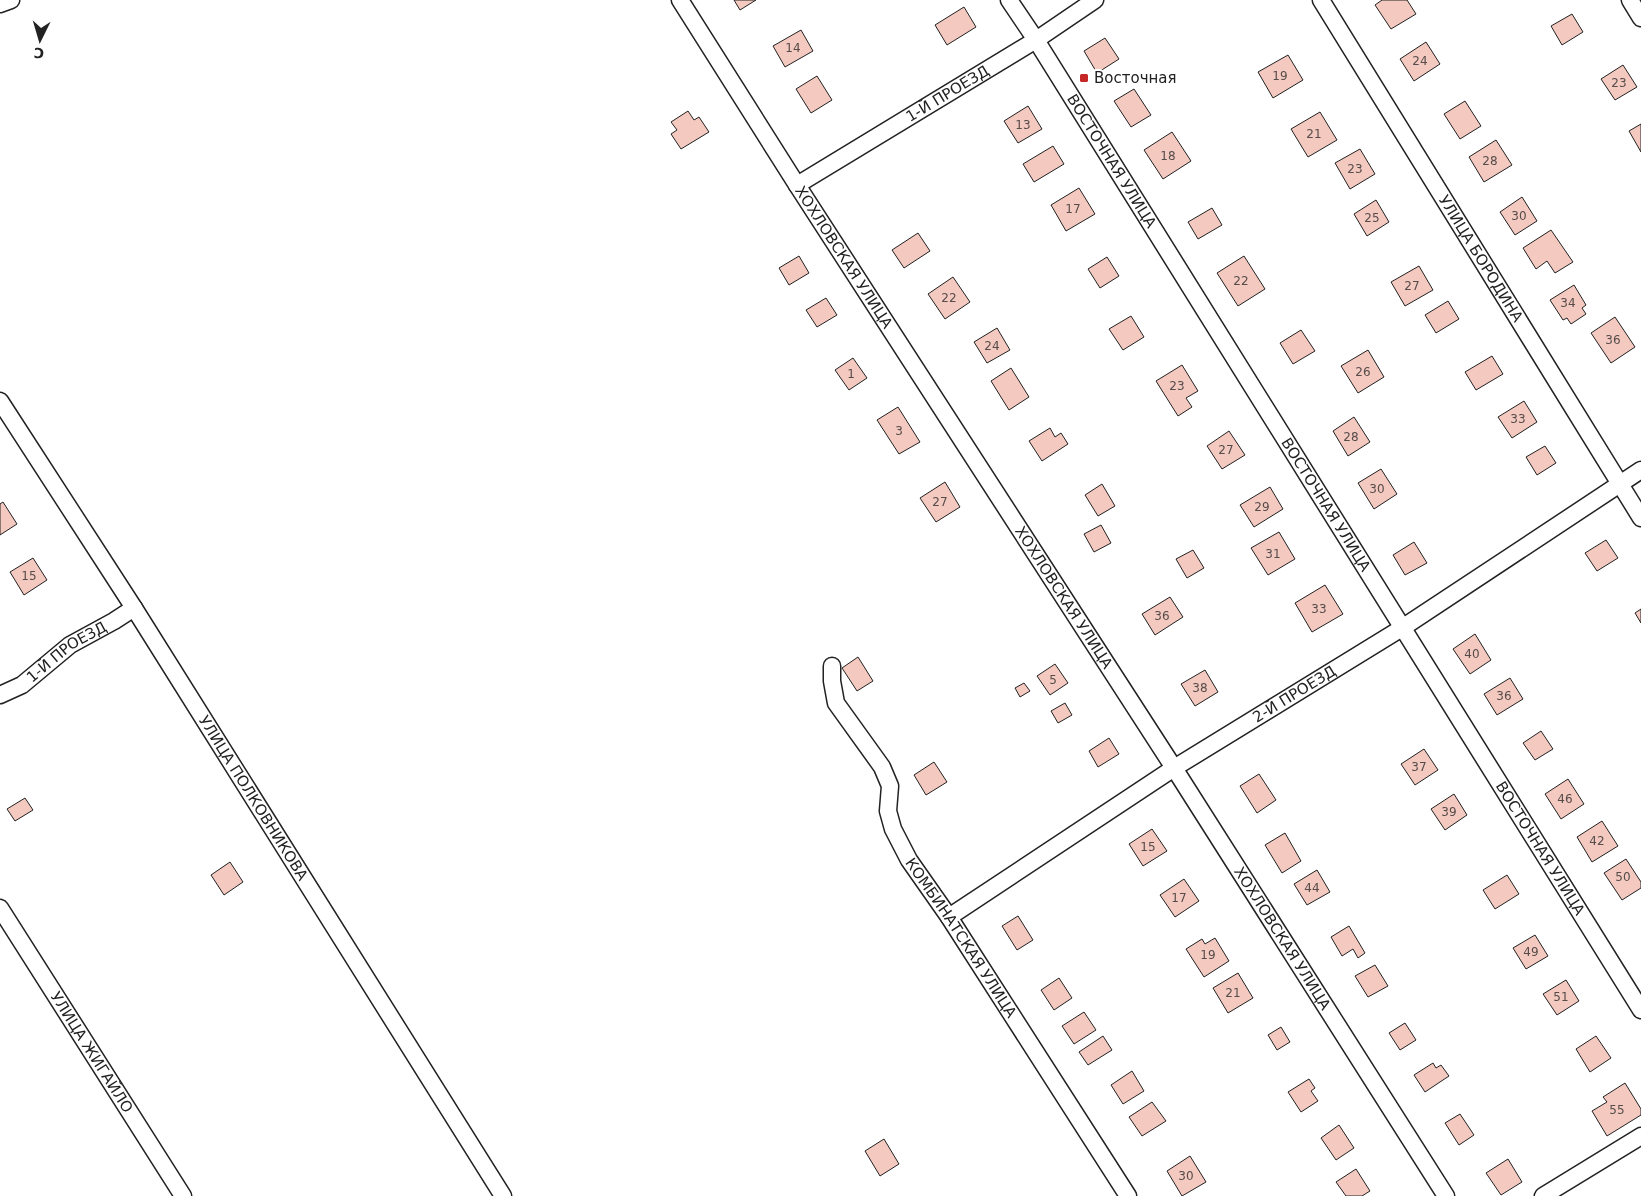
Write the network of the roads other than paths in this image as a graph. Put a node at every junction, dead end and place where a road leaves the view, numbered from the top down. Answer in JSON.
{"nodes":[{"id":1,"x":11,"y":0,"type":"edge"},
{"id":2,"x":680,"y":0,"type":"edge"},
{"id":3,"x":1009,"y":0,"type":"edge"},
{"id":4,"x":1095,"y":0,"type":"edge"},
{"id":5,"x":1321,"y":0,"type":"edge"},
{"id":6,"x":1630,"y":0,"type":"edge"},
{"id":7,"x":0,"y":4,"type":"edge"},
{"id":8,"x":1641,"y":18,"type":"edge"},
{"id":9,"x":1036,"y":40,"type":"junction"},
{"id":10,"x":797,"y":185,"type":"junction"},
{"id":11,"x":0,"y":402,"type":"edge"},
{"id":12,"x":1641,"y":470,"type":"edge"},
{"id":13,"x":1619,"y":484,"type":"junction"},
{"id":14,"x":1641,"y":518,"type":"edge"},
{"id":15,"x":134,"y":608,"type":"junction"},
{"id":16,"x":1402,"y":628,"type":"junction"},
{"id":17,"x":832,"y":666,"type":"dead end"},
{"id":18,"x":0,"y":695,"type":"edge"},
{"id":19,"x":1174,"y":768,"type":"junction"},
{"id":20,"x":0,"y":908,"type":"edge"},
{"id":21,"x":949,"y":918,"type":"junction"},
{"id":22,"x":1641,"y":1010,"type":"edge"},
{"id":23,"x":1641,"y":1136,"type":"edge"},
{"id":24,"x":183,"y":1196,"type":"edge"},
{"id":25,"x":503,"y":1196,"type":"edge"},
{"id":26,"x":1128,"y":1196,"type":"edge"},
{"id":27,"x":1446,"y":1196,"type":"edge"},
{"id":28,"x":1543,"y":1196,"type":"edge"}],
"edges":[{"from":1,"to":7,"type":"street"},
{"from":2,"to":10,"type":"street","name":"ХОХЛОВСКАЯ УЛИЦА"},
{"from":3,"to":9,"type":"street","name":"ВОСТОЧНАЯ УЛИЦА"},
{"from":4,"to":9,"type":"street","name":"1-Й ПРОЕЗД"},
{"from":5,"to":13,"type":"street","name":"УЛИЦА БОРОДИНА"},
{"from":6,"to":8,"type":"street"},
{"from":9,"to":10,"type":"street","name":"1-Й ПРОЕЗД"},
{"from":9,"to":16,"type":"street","name":"ВОСТОЧНАЯ УЛИЦА"},
{"from":10,"to":19,"type":"street","name":"ХОХЛОВСКАЯ УЛИЦА"},
{"from":11,"to":15,"type":"street","name":"УЛИЦА ПОЛКОВНИКОВА"},
{"from":12,"to":13,"type":"street","name":"2-Й ПРОЕЗД"},
{"from":13,"to":14,"type":"street","name":"УЛИЦА БОРОДИНА"},
{"from":13,"to":16,"type":"street","name":"2-Й ПРОЕЗД"},
{"from":15,"to":18,"type":"street","name":"1-Й ПРОЕЗД"},
{"from":15,"to":25,"type":"street","name":"УЛИЦА ПОЛКОВНИКОВА"},
{"from":16,"to":19,"type":"street","name":"2-Й ПРОЕЗД"},
{"from":16,"to":22,"type":"street","name":"ВОСТОЧНАЯ УЛИЦА"},
{"from":17,"to":21,"type":"street","name":"КОМБИНАТСКАЯ УЛИЦА"},
{"from":19,"to":21,"type":"street","name":"2-Й ПРОЕЗД"},
{"from":19,"to":27,"type":"street","name":"ХОХЛОВСКАЯ УЛИЦА"},
{"from":20,"to":24,"type":"street","name":"УЛИЦА ЖИГАЙЛО"},
{"from":21,"to":26,"type":"street","name":"КОМБИНАТСКАЯ УЛИЦА"},
{"from":23,"to":28,"type":"street"}]}
